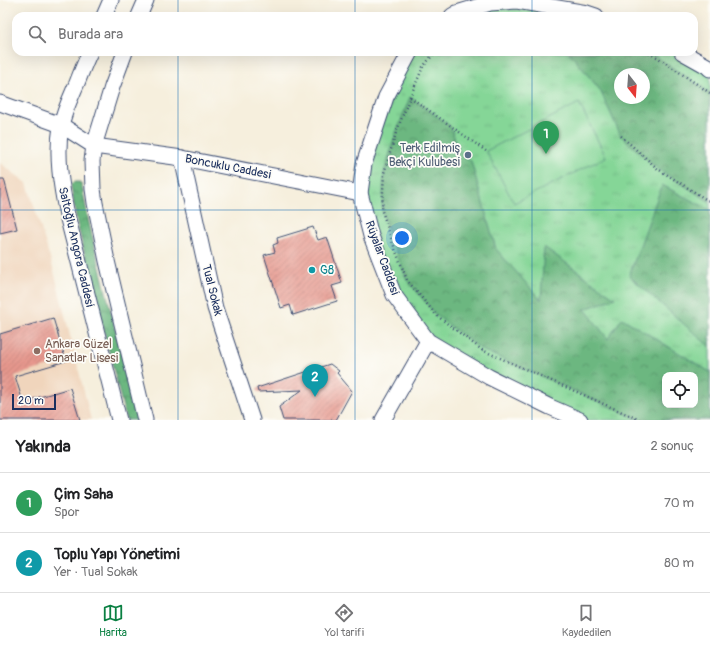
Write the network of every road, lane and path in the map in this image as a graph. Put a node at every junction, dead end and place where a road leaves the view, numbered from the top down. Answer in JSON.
{"nodes":[{"id":1,"x":111,"y":0,"type":"edge"},
{"id":2,"x":146,"y":0,"type":"edge"},
{"id":3,"x":490,"y":1,"type":"edge"},
{"id":4,"x":106,"y":12,"type":"edge"},
{"id":5,"x":141,"y":12,"type":"edge"},
{"id":6,"x":460,"y":12,"type":"edge"},
{"id":7,"x":582,"y":12,"type":"edge"},
{"id":8,"x":88,"y":56,"type":"edge"},
{"id":9,"x":124,"y":56,"type":"edge"},
{"id":10,"x":408,"y":56,"type":"edge"},
{"id":11,"x":432,"y":56,"type":"edge"},
{"id":12,"x":657,"y":56,"type":"edge"},
{"id":13,"x":690,"y":56,"type":"edge"},
{"id":14,"x":709,"y":66,"type":"edge"},
{"id":15,"x":710,"y":93,"type":"edge"},
{"id":16,"x":410,"y":97,"type":"junction"},
{"id":17,"x":0,"y":103,"type":"edge"},
{"id":18,"x":61,"y":125,"type":"junction"},
{"id":19,"x":621,"y":136,"type":"dead end"},
{"id":20,"x":94,"y":146,"type":"junction"},
{"id":21,"x":486,"y":151,"type":"dead end"},
{"id":22,"x":182,"y":158,"type":"junction"},
{"id":23,"x":360,"y":193,"type":"junction"},
{"id":24,"x":710,"y":201,"type":"edge"},
{"id":25,"x":428,"y":341,"type":"junction"},
{"id":26,"x":547,"y":414,"type":"edge"},
{"id":27,"x":119,"y":420,"type":"edge"},
{"id":28,"x":144,"y":420,"type":"edge"},
{"id":29,"x":252,"y":420,"type":"edge"},
{"id":30,"x":383,"y":420,"type":"edge"},
{"id":31,"x":580,"y":420,"type":"edge"},
{"id":32,"x":640,"y":420,"type":"edge"}],
"edges":[{"from":1,"to":4,"type":"street"},
{"from":2,"to":5,"type":"street"},
{"from":3,"to":6,"type":"street"},
{"from":3,"to":7,"type":"street"},
{"from":8,"to":18,"type":"street","name":"Saltoğlu Angora Caddesi"},
{"from":9,"to":20,"type":"street"},
{"from":10,"to":23,"type":"street","name":"Rüyalar Caddesi"},
{"from":11,"to":16,"type":"path"},
{"from":12,"to":15,"type":"path"},
{"from":13,"to":14,"type":"street"},
{"from":16,"to":21,"type":"path"},
{"from":16,"to":32,"type":"path"},
{"from":17,"to":18,"type":"street"},
{"from":18,"to":20,"type":"street"},
{"from":18,"to":27,"type":"street","name":"Saltoğlu Angora Caddesi"},
{"from":19,"to":24,"type":"path"},
{"from":20,"to":22,"type":"street","name":"Boncuklu Caddesi"},
{"from":20,"to":28,"type":"street"},
{"from":22,"to":23,"type":"street","name":"Boncuklu Caddesi"},
{"from":22,"to":29,"type":"street","name":"Tual Sokak"},
{"from":23,"to":25,"type":"street","name":"Rüyalar Caddesi"},
{"from":25,"to":26,"type":"street","name":"Rüyalar Caddesi"},
{"from":25,"to":30,"type":"street"},
{"from":26,"to":31,"type":"street","name":"Rüyalar Caddesi"}]}
